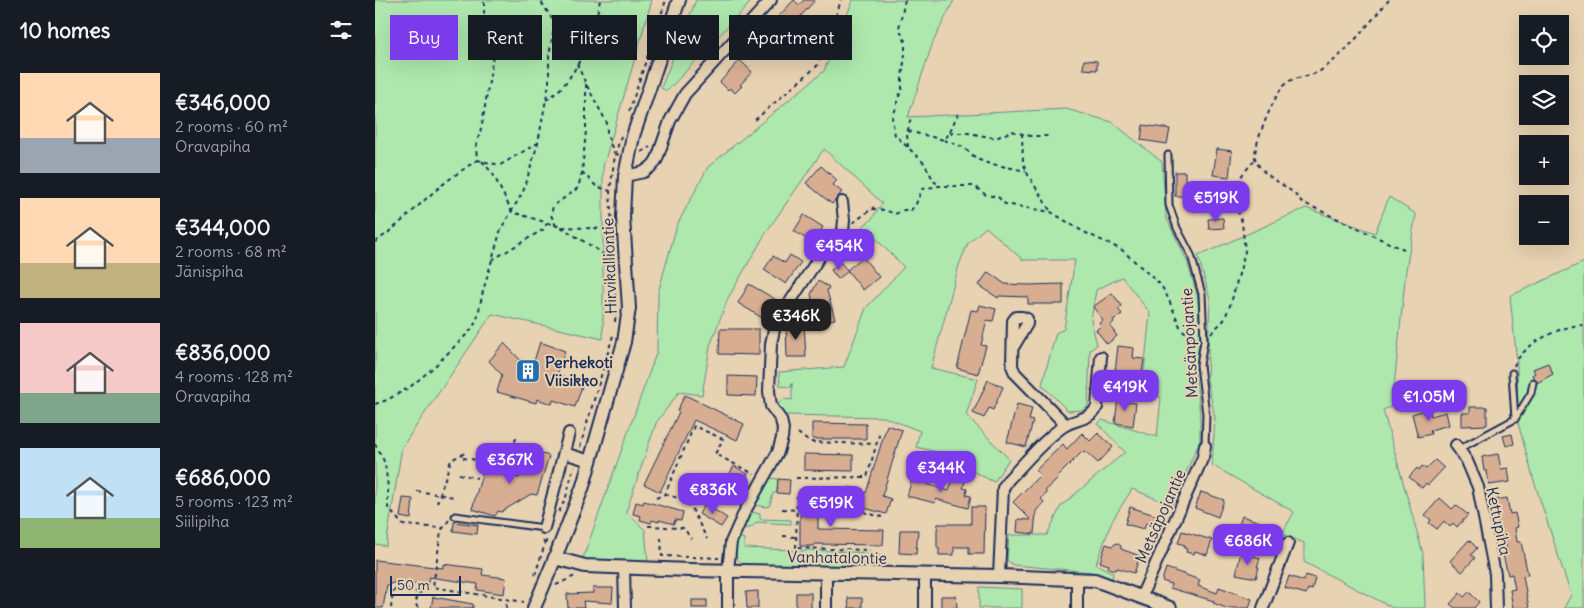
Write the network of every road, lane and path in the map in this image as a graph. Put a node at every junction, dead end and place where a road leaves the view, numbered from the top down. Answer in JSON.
{"nodes":[{"id":1,"x":484,"y":0,"type":"edge"},
{"id":2,"x":540,"y":0,"type":"edge"},
{"id":3,"x":600,"y":0,"type":"edge"},
{"id":4,"x":666,"y":0,"type":"edge"},
{"id":5,"x":679,"y":0,"type":"edge"},
{"id":6,"x":771,"y":0,"type":"edge"},
{"id":7,"x":841,"y":0,"type":"edge"},
{"id":8,"x":905,"y":0,"type":"edge"},
{"id":9,"x":1389,"y":0,"type":"edge"},
{"id":10,"x":577,"y":64,"type":"junction"},
{"id":11,"x":586,"y":84,"type":"junction"},
{"id":12,"x":546,"y":100,"type":"junction"},
{"id":13,"x":958,"y":114,"type":"dead end"},
{"id":14,"x":627,"y":117,"type":"dead end"},
{"id":15,"x":911,"y":117,"type":"dead end"},
{"id":16,"x":755,"y":120,"type":"dead end"},
{"id":17,"x":624,"y":126,"type":"dead end"},
{"id":18,"x":908,"y":131,"type":"junction"},
{"id":19,"x":950,"y":133,"type":"junction"},
{"id":20,"x":1022,"y":133,"type":"junction"},
{"id":21,"x":1050,"y":136,"type":"dead end"},
{"id":22,"x":944,"y":140,"type":"junction"},
{"id":23,"x":538,"y":144,"type":"junction"},
{"id":24,"x":661,"y":146,"type":"junction"},
{"id":25,"x":908,"y":147,"type":"junction"},
{"id":26,"x":629,"y":153,"type":"junction"},
{"id":27,"x":615,"y":155,"type":"junction"},
{"id":28,"x":1168,"y":155,"type":"dead end"},
{"id":29,"x":1255,"y":159,"type":"junction"},
{"id":30,"x":477,"y":160,"type":"junction"},
{"id":31,"x":482,"y":161,"type":"junction"},
{"id":32,"x":1026,"y":171,"type":"junction"},
{"id":33,"x":582,"y":172,"type":"junction"},
{"id":34,"x":625,"y":176,"type":"junction"},
{"id":35,"x":939,"y":186,"type":"junction"},
{"id":36,"x":610,"y":191,"type":"junction"},
{"id":37,"x":841,"y":202,"type":"dead end"},
{"id":38,"x":512,"y":212,"type":"junction"},
{"id":39,"x":1051,"y":212,"type":"junction"},
{"id":40,"x":547,"y":224,"type":"junction"},
{"id":41,"x":556,"y":226,"type":"junction"},
{"id":42,"x":561,"y":227,"type":"junction"},
{"id":43,"x":611,"y":229,"type":"junction"},
{"id":44,"x":843,"y":231,"type":"junction"},
{"id":45,"x":375,"y":242,"type":"edge"},
{"id":46,"x":1404,"y":249,"type":"dead end"},
{"id":47,"x":492,"y":260,"type":"junction"},
{"id":48,"x":614,"y":264,"type":"junction"},
{"id":49,"x":615,"y":322,"type":"dead end"},
{"id":50,"x":1584,"y":325,"type":"edge"},
{"id":51,"x":614,"y":330,"type":"dead end"},
{"id":52,"x":1203,"y":343,"type":"junction"},
{"id":53,"x":1014,"y":346,"type":"dead end"},
{"id":54,"x":1101,"y":357,"type":"dead end"},
{"id":55,"x":1512,"y":373,"type":"joint"},
{"id":56,"x":1533,"y":382,"type":"dead end"},
{"id":57,"x":375,"y":404,"type":"edge"},
{"id":58,"x":1515,"y":419,"type":"junction"},
{"id":59,"x":1066,"y":425,"type":"junction"},
{"id":60,"x":880,"y":432,"type":"dead end"},
{"id":61,"x":569,"y":433,"type":"dead end"},
{"id":62,"x":798,"y":434,"type":"dead end"},
{"id":63,"x":517,"y":436,"type":"dead end"},
{"id":64,"x":375,"y":444,"type":"edge"},
{"id":65,"x":876,"y":444,"type":"junction"},
{"id":66,"x":1205,"y":446,"type":"joint"},
{"id":67,"x":1458,"y":447,"type":"joint"},
{"id":68,"x":465,"y":452,"type":"dead end"},
{"id":69,"x":564,"y":453,"type":"junction"},
{"id":70,"x":577,"y":457,"type":"junction"},
{"id":71,"x":463,"y":458,"type":"dead end"},
{"id":72,"x":590,"y":462,"type":"junction"},
{"id":73,"x":506,"y":464,"type":"junction"},
{"id":74,"x":459,"y":474,"type":"dead end"},
{"id":75,"x":509,"y":477,"type":"dead end"},
{"id":76,"x":477,"y":478,"type":"dead end"},
{"id":77,"x":796,"y":478,"type":"dead end"},
{"id":78,"x":763,"y":479,"type":"junction"},
{"id":79,"x":417,"y":491,"type":"dead end"},
{"id":80,"x":439,"y":494,"type":"junction"},
{"id":81,"x":665,"y":494,"type":"junction"},
{"id":82,"x":797,"y":494,"type":"dead end"},
{"id":83,"x":453,"y":498,"type":"dead end"},
{"id":84,"x":656,"y":498,"type":"dead end"},
{"id":85,"x":437,"y":503,"type":"dead end"},
{"id":86,"x":782,"y":510,"type":"dead end"},
{"id":87,"x":796,"y":510,"type":"junction"},
{"id":88,"x":855,"y":510,"type":"dead end"},
{"id":89,"x":559,"y":512,"type":"dead end"},
{"id":90,"x":454,"y":515,"type":"joint"},
{"id":91,"x":882,"y":517,"type":"dead end"},
{"id":92,"x":648,"y":526,"type":"dead end"},
{"id":93,"x":443,"y":528,"type":"junction"},
{"id":94,"x":547,"y":532,"type":"junction"},
{"id":95,"x":783,"y":536,"type":"dead end"},
{"id":96,"x":795,"y":537,"type":"junction"},
{"id":97,"x":661,"y":538,"type":"dead end"},
{"id":98,"x":691,"y":539,"type":"dead end"},
{"id":99,"x":707,"y":539,"type":"dead end"},
{"id":100,"x":1287,"y":543,"type":"dead end"},
{"id":101,"x":545,"y":544,"type":"dead end"},
{"id":102,"x":796,"y":548,"type":"junction"},
{"id":103,"x":870,"y":550,"type":"dead end"},
{"id":104,"x":555,"y":558,"type":"junction"},
{"id":105,"x":728,"y":564,"type":"junction"},
{"id":106,"x":624,"y":568,"type":"junction"},
{"id":107,"x":801,"y":572,"type":"junction"},
{"id":108,"x":826,"y":573,"type":"junction"},
{"id":109,"x":925,"y":575,"type":"junction"},
{"id":110,"x":999,"y":576,"type":"junction"},
{"id":111,"x":1077,"y":579,"type":"junction"},
{"id":112,"x":433,"y":587,"type":"junction"},
{"id":113,"x":419,"y":593,"type":"junction"},
{"id":114,"x":1141,"y":598,"type":"junction"},
{"id":115,"x":507,"y":599,"type":"junction"},
{"id":116,"x":530,"y":605,"type":"edge"},
{"id":117,"x":391,"y":608,"type":"edge"},
{"id":118,"x":418,"y":608,"type":"edge"},
{"id":119,"x":506,"y":608,"type":"edge"},
{"id":120,"x":625,"y":608,"type":"edge"},
{"id":121,"x":728,"y":608,"type":"edge"},
{"id":122,"x":826,"y":608,"type":"edge"},
{"id":123,"x":925,"y":608,"type":"edge"},
{"id":124,"x":1077,"y":608,"type":"edge"},
{"id":125,"x":1170,"y":608,"type":"edge"},
{"id":126,"x":1263,"y":608,"type":"edge"},
{"id":127,"x":1496,"y":608,"type":"edge"}],
"edges":[{"from":1,"to":30,"type":"path"},
{"from":2,"to":12,"type":"path"},
{"from":3,"to":10,"type":"path"},
{"from":4,"to":14,"type":"path"},
{"from":5,"to":26,"type":"street","name":"Hirvikalliontie"},
{"from":6,"to":24,"type":"street"},
{"from":7,"to":16,"type":"path"},
{"from":8,"to":25,"type":"path"},
{"from":9,"to":29,"type":"path"},
{"from":10,"to":11,"type":"path"},
{"from":10,"to":12,"type":"path"},
{"from":11,"to":27,"type":"path"},
{"from":11,"to":33,"type":"path"},
{"from":12,"to":23,"type":"path"},
{"from":13,"to":19,"type":"path"},
{"from":15,"to":18,"type":"path"},
{"from":17,"to":27,"type":"path"},
{"from":18,"to":22,"type":"path"},
{"from":18,"to":25,"type":"path"},
{"from":19,"to":20,"type":"path"},
{"from":19,"to":22,"type":"path"},
{"from":20,"to":21,"type":"path"},
{"from":20,"to":32,"type":"path"},
{"from":22,"to":32,"type":"path"},
{"from":23,"to":31,"type":"path"},
{"from":23,"to":38,"type":"path"},
{"from":24,"to":26,"type":"path"},
{"from":24,"to":34,"type":"street"},
{"from":25,"to":35,"type":"path"},
{"from":26,"to":27,"type":"path"},
{"from":26,"to":34,"type":"street","name":"Hirvikalliontie"},
{"from":27,"to":36,"type":"path"},
{"from":28,"to":52,"type":"lane","name":"Metsänpojantie"},
{"from":29,"to":46,"type":"path"},
{"from":29,"to":52,"type":"path"},
{"from":30,"to":31,"type":"path"},
{"from":30,"to":45,"type":"path"},
{"from":31,"to":38,"type":"path"},
{"from":32,"to":39,"type":"path"},
{"from":33,"to":36,"type":"path"},
{"from":33,"to":41,"type":"path"},
{"from":34,"to":72,"type":"street","name":"Hirvikalliontie"},
{"from":35,"to":39,"type":"path"},
{"from":35,"to":44,"type":"path"},
{"from":36,"to":43,"type":"path"},
{"from":37,"to":44,"type":"street"},
{"from":38,"to":40,"type":"path"},
{"from":38,"to":47,"type":"path"},
{"from":39,"to":52,"type":"path"},
{"from":40,"to":41,"type":"path"},
{"from":40,"to":47,"type":"path"},
{"from":41,"to":42,"type":"path"},
{"from":42,"to":43,"type":"path"},
{"from":42,"to":48,"type":"path"},
{"from":43,"to":48,"type":"path"},
{"from":44,"to":78,"type":"street"},
{"from":47,"to":57,"type":"path"},
{"from":48,"to":49,"type":"path"},
{"from":50,"to":55,"type":"path"},
{"from":51,"to":70,"type":"path"},
{"from":52,"to":66,"type":"lane","name":"Metsänpojantie"},
{"from":53,"to":59,"type":"street"},
{"from":54,"to":59,"type":"street"},
{"from":55,"to":58,"type":"lane"},
{"from":56,"to":58,"type":"lane"},
{"from":58,"to":67,"type":"lane"},
{"from":59,"to":110,"type":"street"},
{"from":60,"to":65,"type":"path"},
{"from":61,"to":69,"type":"street"},
{"from":62,"to":65,"type":"path"},
{"from":63,"to":73,"type":"path"},
{"from":64,"to":93,"type":"path"},
{"from":65,"to":77,"type":"path"},
{"from":66,"to":114,"type":"street","name":"Metsäpojantie"},
{"from":67,"to":127,"type":"street","name":"Kettupiha"},
{"from":68,"to":80,"type":"path"},
{"from":69,"to":70,"type":"street"},
{"from":69,"to":94,"type":"street"},
{"from":70,"to":72,"type":"street"},
{"from":70,"to":89,"type":"path"},
{"from":71,"to":73,"type":"path"},
{"from":72,"to":104,"type":"street","name":"Hirvikalliontie"},
{"from":73,"to":75,"type":"path"},
{"from":74,"to":76,"type":"path"},
{"from":78,"to":81,"type":"path"},
{"from":78,"to":105,"type":"street"},
{"from":79,"to":80,"type":"path"},
{"from":80,"to":83,"type":"path"},
{"from":80,"to":85,"type":"path"},
{"from":81,"to":84,"type":"path"},
{"from":81,"to":99,"type":"path"},
{"from":82,"to":87,"type":"path"},
{"from":86,"to":87,"type":"path"},
{"from":87,"to":96,"type":"path"},
{"from":88,"to":91,"type":"path"},
{"from":90,"to":93,"type":"path"},
{"from":90,"to":94,"type":"lane"},
{"from":92,"to":98,"type":"path"},
{"from":93,"to":112,"type":"path"},
{"from":94,"to":101,"type":"path"},
{"from":95,"to":96,"type":"path"},
{"from":96,"to":102,"type":"path"},
{"from":97,"to":105,"type":"path"},
{"from":100,"to":126,"type":"street"},
{"from":102,"to":103,"type":"path"},
{"from":102,"to":107,"type":"path"},
{"from":104,"to":106,"type":"street","name":"Vanhatalontie"},
{"from":104,"to":116,"type":"street"},
{"from":105,"to":106,"type":"street","name":"Vanhatalontie"},
{"from":105,"to":107,"type":"street","name":"Vanhatalontie"},
{"from":105,"to":121,"type":"street"},
{"from":106,"to":120,"type":"street"},
{"from":107,"to":108,"type":"street","name":"Vanhatalontie"},
{"from":108,"to":109,"type":"street","name":"Vanhatalontie"},
{"from":108,"to":122,"type":"street"},
{"from":109,"to":110,"type":"street","name":"Vanhatalontie"},
{"from":109,"to":123,"type":"street"},
{"from":110,"to":111,"type":"street","name":"Vanhatalontie"},
{"from":111,"to":114,"type":"street","name":"Vanhatalontie"},
{"from":111,"to":124,"type":"street"},
{"from":112,"to":113,"type":"path"},
{"from":112,"to":115,"type":"path"},
{"from":113,"to":117,"type":"path"},
{"from":113,"to":118,"type":"path"},
{"from":114,"to":125,"type":"street","name":"Vanhatalontie"},
{"from":115,"to":116,"type":"path"},
{"from":115,"to":119,"type":"path"}]}
